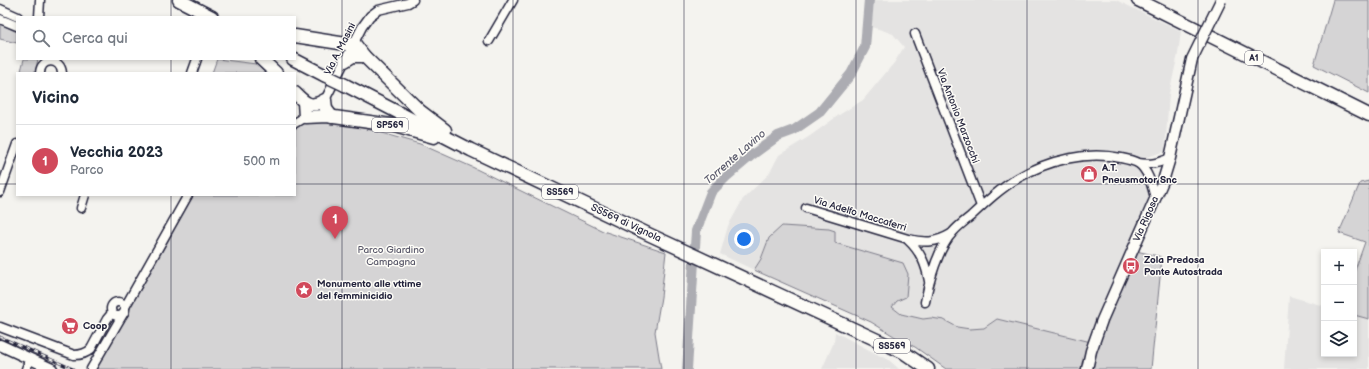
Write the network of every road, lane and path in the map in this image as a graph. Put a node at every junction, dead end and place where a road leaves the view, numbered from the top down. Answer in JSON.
{"nodes":[{"id":1,"x":40,"y":0,"type":"edge"},
{"id":2,"x":179,"y":0,"type":"edge"},
{"id":3,"x":413,"y":0,"type":"edge"},
{"id":4,"x":513,"y":0,"type":"edge"},
{"id":5,"x":1138,"y":0,"type":"edge"},
{"id":6,"x":1156,"y":0,"type":"edge"},
{"id":7,"x":1221,"y":0,"type":"edge"},
{"id":8,"x":0,"y":9,"type":"edge"},
{"id":9,"x":16,"y":16,"type":"edge"},
{"id":10,"x":39,"y":16,"type":"edge"},
{"id":11,"x":210,"y":16,"type":"edge"},
{"id":12,"x":0,"y":19,"type":"edge"},
{"id":13,"x":16,"y":26,"type":"edge"},
{"id":14,"x":915,"y":34,"type":"dead end"},
{"id":15,"x":296,"y":36,"type":"edge"},
{"id":16,"x":489,"y":41,"type":"dead end"},
{"id":17,"x":338,"y":42,"type":"junction"},
{"id":18,"x":354,"y":43,"type":"junction"},
{"id":19,"x":364,"y":56,"type":"junction"},
{"id":20,"x":50,"y":60,"type":"edge"},
{"id":21,"x":197,"y":60,"type":"edge"},
{"id":22,"x":262,"y":60,"type":"edge"},
{"id":23,"x":295,"y":60,"type":"edge"},
{"id":24,"x":345,"y":61,"type":"junction"},
{"id":25,"x":41,"y":66,"type":"edge"},
{"id":26,"x":62,"y":72,"type":"edge"},
{"id":27,"x":192,"y":72,"type":"edge"},
{"id":28,"x":275,"y":72,"type":"edge"},
{"id":29,"x":296,"y":93,"type":"edge"},
{"id":30,"x":325,"y":100,"type":"junction"},
{"id":31,"x":304,"y":102,"type":"junction"},
{"id":32,"x":1369,"y":107,"type":"edge"},
{"id":33,"x":1369,"y":116,"type":"edge"},
{"id":34,"x":332,"y":117,"type":"junction"},
{"id":35,"x":300,"y":120,"type":"edge"},
{"id":36,"x":16,"y":147,"type":"edge"},
{"id":37,"x":471,"y":150,"type":"junction"},
{"id":38,"x":1170,"y":158,"type":"junction"},
{"id":39,"x":1138,"y":163,"type":"junction"},
{"id":40,"x":0,"y":192,"type":"edge"},
{"id":41,"x":85,"y":196,"type":"edge"},
{"id":42,"x":187,"y":196,"type":"edge"},
{"id":43,"x":1155,"y":198,"type":"junction"},
{"id":44,"x":981,"y":206,"type":"junction"},
{"id":45,"x":81,"y":208,"type":"dead end"},
{"id":46,"x":806,"y":208,"type":"dead end"},
{"id":47,"x":952,"y":233,"type":"junction"},
{"id":48,"x":908,"y":239,"type":"junction"},
{"id":49,"x":929,"y":282,"type":"junction"},
{"id":50,"x":925,"y":302,"type":"dead end"},
{"id":51,"x":124,"y":310,"type":"junction"},
{"id":52,"x":112,"y":313,"type":"junction"},
{"id":53,"x":0,"y":327,"type":"edge"},
{"id":54,"x":853,"y":329,"type":"junction"},
{"id":55,"x":0,"y":345,"type":"edge"},
{"id":56,"x":28,"y":364,"type":"edge"},
{"id":57,"x":52,"y":369,"type":"edge"},
{"id":58,"x":91,"y":369,"type":"edge"},
{"id":59,"x":918,"y":369,"type":"edge"},
{"id":60,"x":928,"y":369,"type":"edge"},
{"id":61,"x":1086,"y":369,"type":"edge"}],
"edges":[{"from":1,"to":10,"type":"street"},
{"from":2,"to":11,"type":"highway"},
{"from":3,"to":18,"type":"street","name":"Via A. Masini"},
{"from":4,"to":16,"type":"street"},
{"from":5,"to":33,"type":"highway","number":"A1"},
{"from":6,"to":32,"type":"highway","number":"A1"},
{"from":7,"to":38,"type":"main road","name":"Via Rigosa","bridge":true},
{"from":8,"to":9,"type":"street"},
{"from":12,"to":13,"type":"street"},
{"from":14,"to":44,"type":"street","name":"Via Antonio Marzocchi"},
{"from":15,"to":17,"type":"highway"},
{"from":17,"to":18,"type":"highway"},
{"from":17,"to":24,"type":"highway"},
{"from":18,"to":19,"type":"highway","number":"SP569"},
{"from":18,"to":24,"type":"street","name":"Via A. Masini"},
{"from":19,"to":24,"type":"highway"},
{"from":19,"to":37,"type":"highway","number":"SP569"},
{"from":20,"to":25,"type":"street"},
{"from":20,"to":26,"type":"street"},
{"from":21,"to":27,"type":"street"},
{"from":22,"to":28,"type":"highway"},
{"from":23,"to":37,"type":"highway","name":"SS569 di Vignola","number":"SS569","bridge":true},
{"from":24,"to":30,"type":"street","name":"Via A. Masini"},
{"from":29,"to":31,"type":"highway"},
{"from":30,"to":31,"type":"highway"},
{"from":30,"to":34,"type":"highway"},
{"from":30,"to":35,"type":"street","name":"Via A. Masini"},
{"from":31,"to":35,"type":"highway"},
{"from":34,"to":35,"type":"highway","number":"SP569"},
{"from":34,"to":37,"type":"highway","number":"SP569"},
{"from":36,"to":40,"type":"street"},
{"from":37,"to":54,"type":"highway","name":"SS569 di Vignola","number":"SS569"},
{"from":38,"to":39,"type":"street"},
{"from":38,"to":43,"type":"main road","name":"Via Rigosa"},
{"from":39,"to":43,"type":"street"},
{"from":39,"to":44,"type":"street"},
{"from":41,"to":45,"type":"street"},
{"from":42,"to":51,"type":"street"},
{"from":43,"to":61,"type":"main road","name":"Via Rigosa"},
{"from":44,"to":47,"type":"street"},
{"from":46,"to":48,"type":"street","name":"Via Adelfo Maccaferri"},
{"from":47,"to":48,"type":"street","name":"Via Adelfo Maccaferri"},
{"from":47,"to":49,"type":"street"},
{"from":48,"to":49,"type":"street","name":"Via Adelfo Maccaferri"},
{"from":49,"to":50,"type":"street"},
{"from":51,"to":52,"type":"street"},
{"from":51,"to":52,"type":"street"},
{"from":51,"to":58,"type":"street"},
{"from":52,"to":53,"type":"street"},
{"from":54,"to":59,"type":"highway","name":"SS569 di Vignola","number":"SS569"},
{"from":54,"to":60,"type":"highway","name":"SS569 di Vignola","number":"SS569"},
{"from":55,"to":56,"type":"main road"},
{"from":56,"to":57,"type":"main road"}]}
